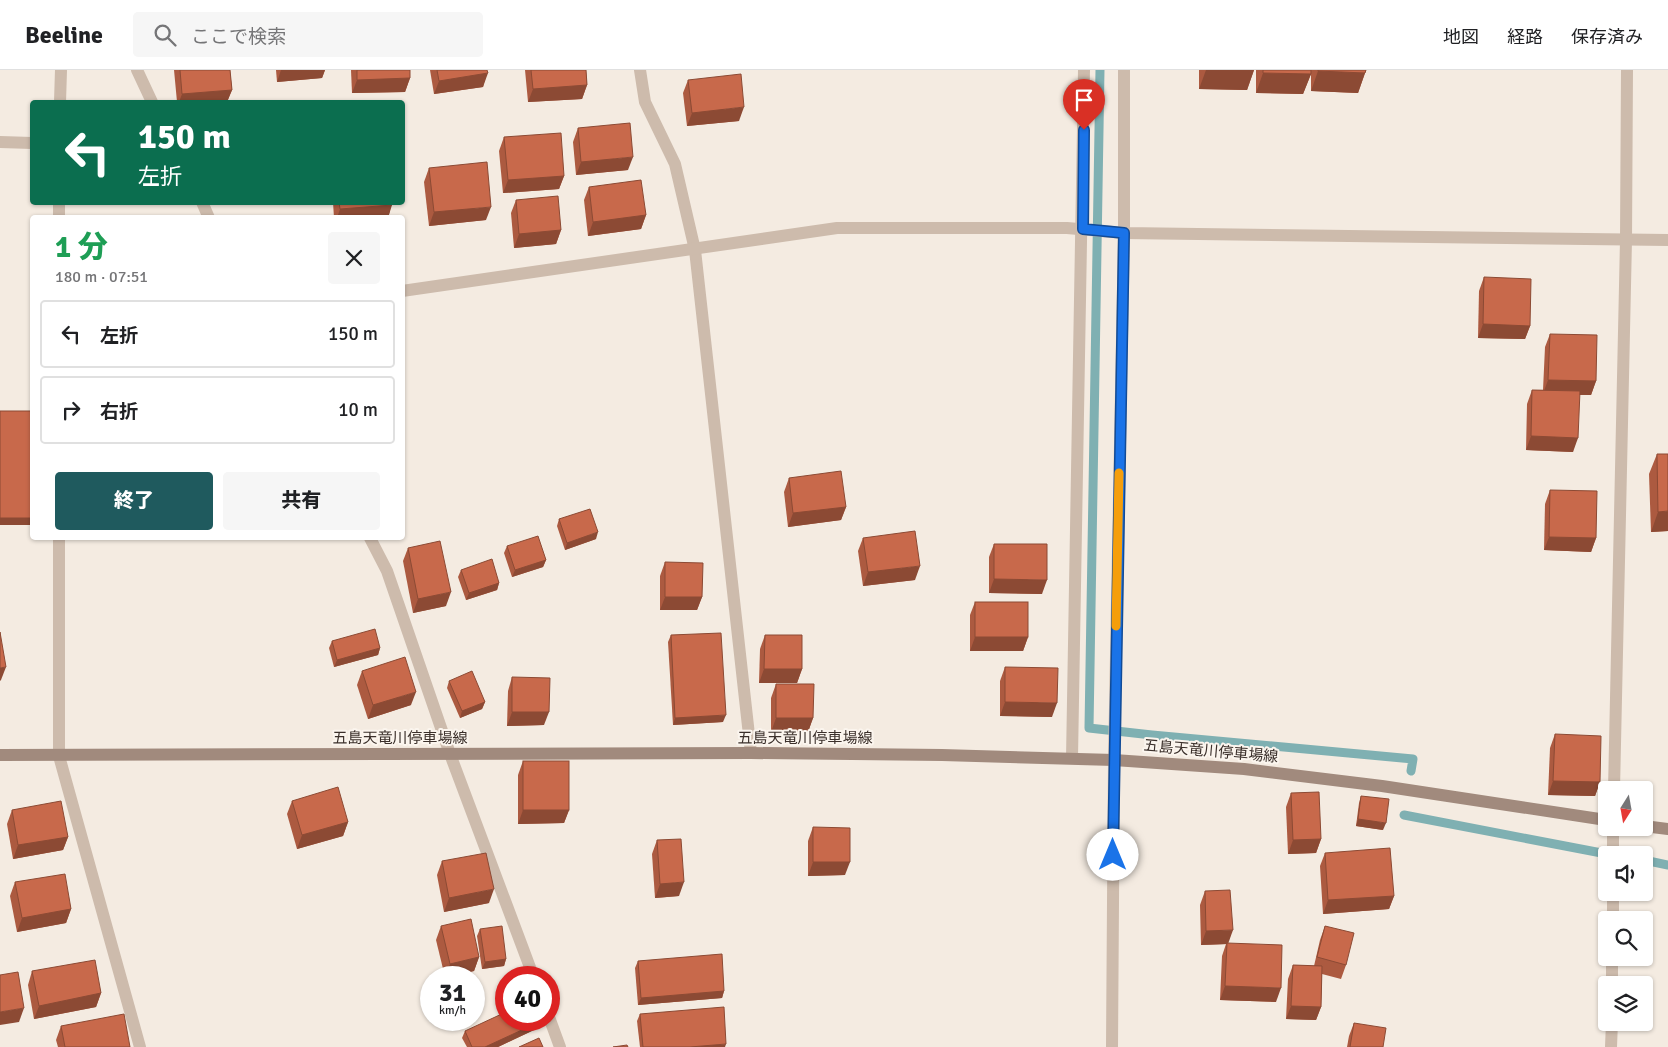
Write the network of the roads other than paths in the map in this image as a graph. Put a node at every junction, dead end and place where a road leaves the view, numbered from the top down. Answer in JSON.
{"nodes":[{"id":1,"x":61,"y":70,"type":"edge"},
{"id":2,"x":137,"y":70,"type":"edge"},
{"id":3,"x":640,"y":70,"type":"edge"},
{"id":4,"x":1084,"y":70,"type":"edge"},
{"id":5,"x":1124,"y":70,"type":"edge"},
{"id":6,"x":1627,"y":70,"type":"edge"},
{"id":7,"x":60,"y":100,"type":"edge"},
{"id":8,"x":151,"y":100,"type":"edge"},
{"id":9,"x":0,"y":142,"type":"edge"},
{"id":10,"x":30,"y":143,"type":"edge"},
{"id":11,"x":1083,"y":229,"type":"junction"},
{"id":12,"x":1124,"y":233,"type":"junction"},
{"id":13,"x":1626,"y":240,"type":"junction"},
{"id":14,"x":1668,"y":240,"type":"edge"},
{"id":15,"x":695,"y":250,"type":"junction"},
{"id":16,"x":405,"y":291,"type":"edge"},
{"id":17,"x":58,"y":540,"type":"edge"},
{"id":18,"x":371,"y":540,"type":"edge"},
{"id":19,"x":450,"y":754,"type":"junction"},
{"id":20,"x":751,"y":754,"type":"junction"},
{"id":21,"x":0,"y":755,"type":"edge"},
{"id":22,"x":58,"y":756,"type":"junction"},
{"id":23,"x":1072,"y":758,"type":"junction"},
{"id":24,"x":1114,"y":760,"type":"junction"},
{"id":25,"x":1614,"y":781,"type":"edge"},
{"id":26,"x":1598,"y":819,"type":"edge"},
{"id":27,"x":1653,"y":827,"type":"edge"},
{"id":28,"x":1668,"y":829,"type":"edge"},
{"id":29,"x":530,"y":966,"type":"edge"},
{"id":30,"x":554,"y":1031,"type":"edge"},
{"id":31,"x":1612,"y":1031,"type":"edge"},
{"id":32,"x":140,"y":1047,"type":"edge"},
{"id":33,"x":560,"y":1047,"type":"edge"},
{"id":34,"x":1112,"y":1047,"type":"edge"},
{"id":35,"x":1611,"y":1047,"type":"edge"}],
"edges":[{"from":1,"to":7,"type":"street"},
{"from":2,"to":8,"type":"street"},
{"from":3,"to":15,"type":"street"},
{"from":4,"to":11,"type":"street"},
{"from":5,"to":12,"type":"street"},
{"from":6,"to":13,"type":"street"},
{"from":9,"to":10,"type":"street"},
{"from":11,"to":12,"type":"street"},
{"from":11,"to":15,"type":"street"},
{"from":11,"to":23,"type":"street"},
{"from":12,"to":13,"type":"street"},
{"from":12,"to":24,"type":"street"},
{"from":13,"to":14,"type":"street"},
{"from":13,"to":25,"type":"street"},
{"from":15,"to":16,"type":"street"},
{"from":15,"to":20,"type":"street"},
{"from":17,"to":22,"type":"street"},
{"from":18,"to":19,"type":"street"},
{"from":19,"to":20,"type":"main road","name":"五島天竜川停車場線"},
{"from":19,"to":22,"type":"main road","name":"五島天竜川停車場線"},
{"from":19,"to":29,"type":"street"},
{"from":20,"to":23,"type":"main road","name":"五島天竜川停車場線"},
{"from":21,"to":22,"type":"main road","name":"五島天竜川停車場線"},
{"from":22,"to":32,"type":"street"},
{"from":23,"to":24,"type":"main road","name":"五島天竜川停車場線"},
{"from":24,"to":26,"type":"main road","name":"五島天竜川停車場線"},
{"from":24,"to":34,"type":"street"},
{"from":27,"to":28,"type":"main road"},
{"from":30,"to":33,"type":"street"},
{"from":31,"to":35,"type":"street"}]}
